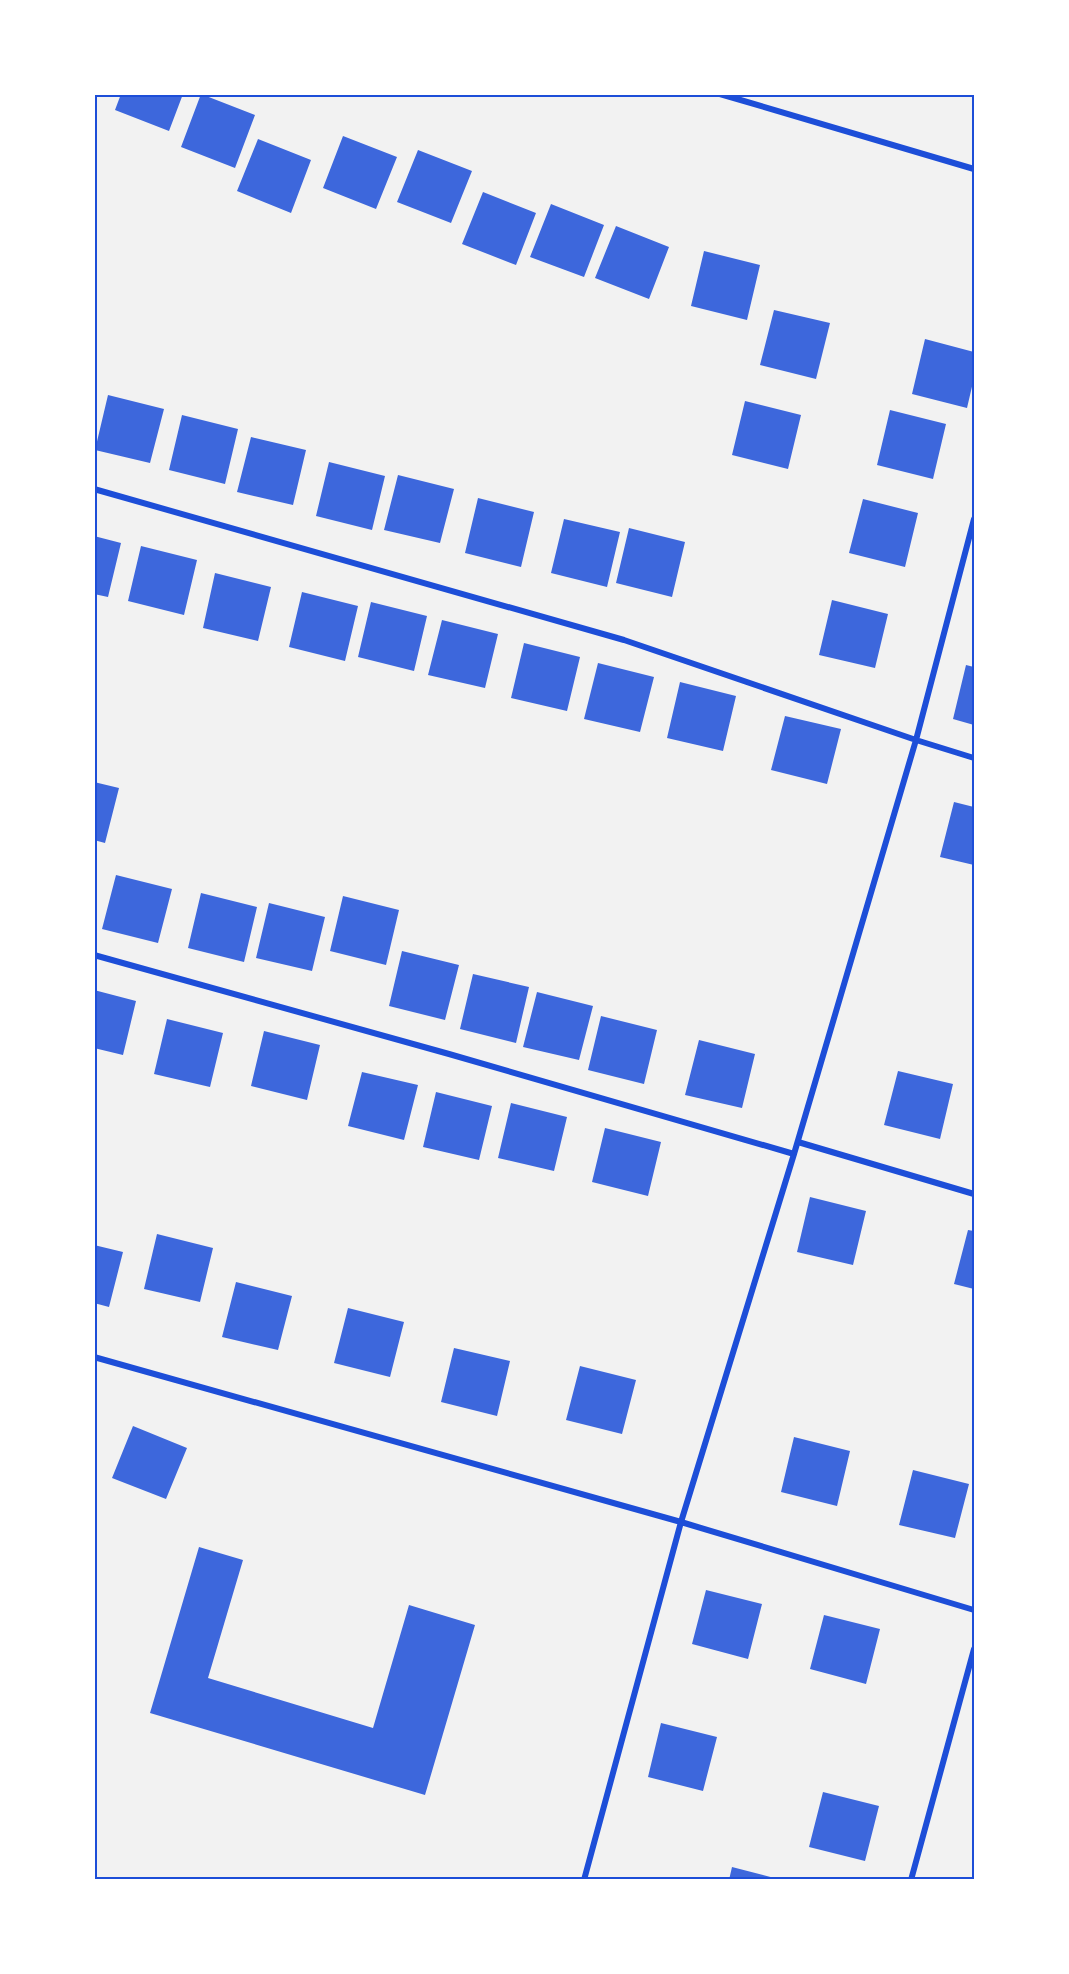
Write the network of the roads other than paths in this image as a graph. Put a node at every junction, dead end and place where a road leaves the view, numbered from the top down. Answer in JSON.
{"nodes":[{"id":1,"x":720,"y":94,"type":"edge"},
{"id":2,"x":975,"y":169,"type":"edge"},
{"id":3,"x":94,"y":489,"type":"edge"},
{"id":4,"x":975,"y":519,"type":"edge"},
{"id":5,"x":916,"y":740,"type":"junction"},
{"id":6,"x":975,"y":758,"type":"edge"},
{"id":7,"x":94,"y":955,"type":"edge"},
{"id":8,"x":798,"y":1142,"type":"junction"},
{"id":9,"x":794,"y":1154,"type":"junction"},
{"id":10,"x":975,"y":1194,"type":"edge"},
{"id":11,"x":94,"y":1358,"type":"edge"},
{"id":12,"x":681,"y":1522,"type":"junction"},
{"id":13,"x":975,"y":1610,"type":"edge"},
{"id":14,"x":975,"y":1649,"type":"edge"},
{"id":15,"x":584,"y":1880,"type":"edge"},
{"id":16,"x":910,"y":1880,"type":"edge"}],
"edges":[{"from":1,"to":2,"type":"street"},
{"from":3,"to":5,"type":"street"},
{"from":4,"to":5,"type":"street"},
{"from":5,"to":6,"type":"street"},
{"from":5,"to":8,"type":"street"},
{"from":7,"to":9,"type":"street"},
{"from":8,"to":9,"type":"street"},
{"from":8,"to":10,"type":"street"},
{"from":9,"to":12,"type":"street"},
{"from":11,"to":12,"type":"street"},
{"from":12,"to":13,"type":"street"},
{"from":12,"to":15,"type":"street"},
{"from":14,"to":16,"type":"street"}]}
